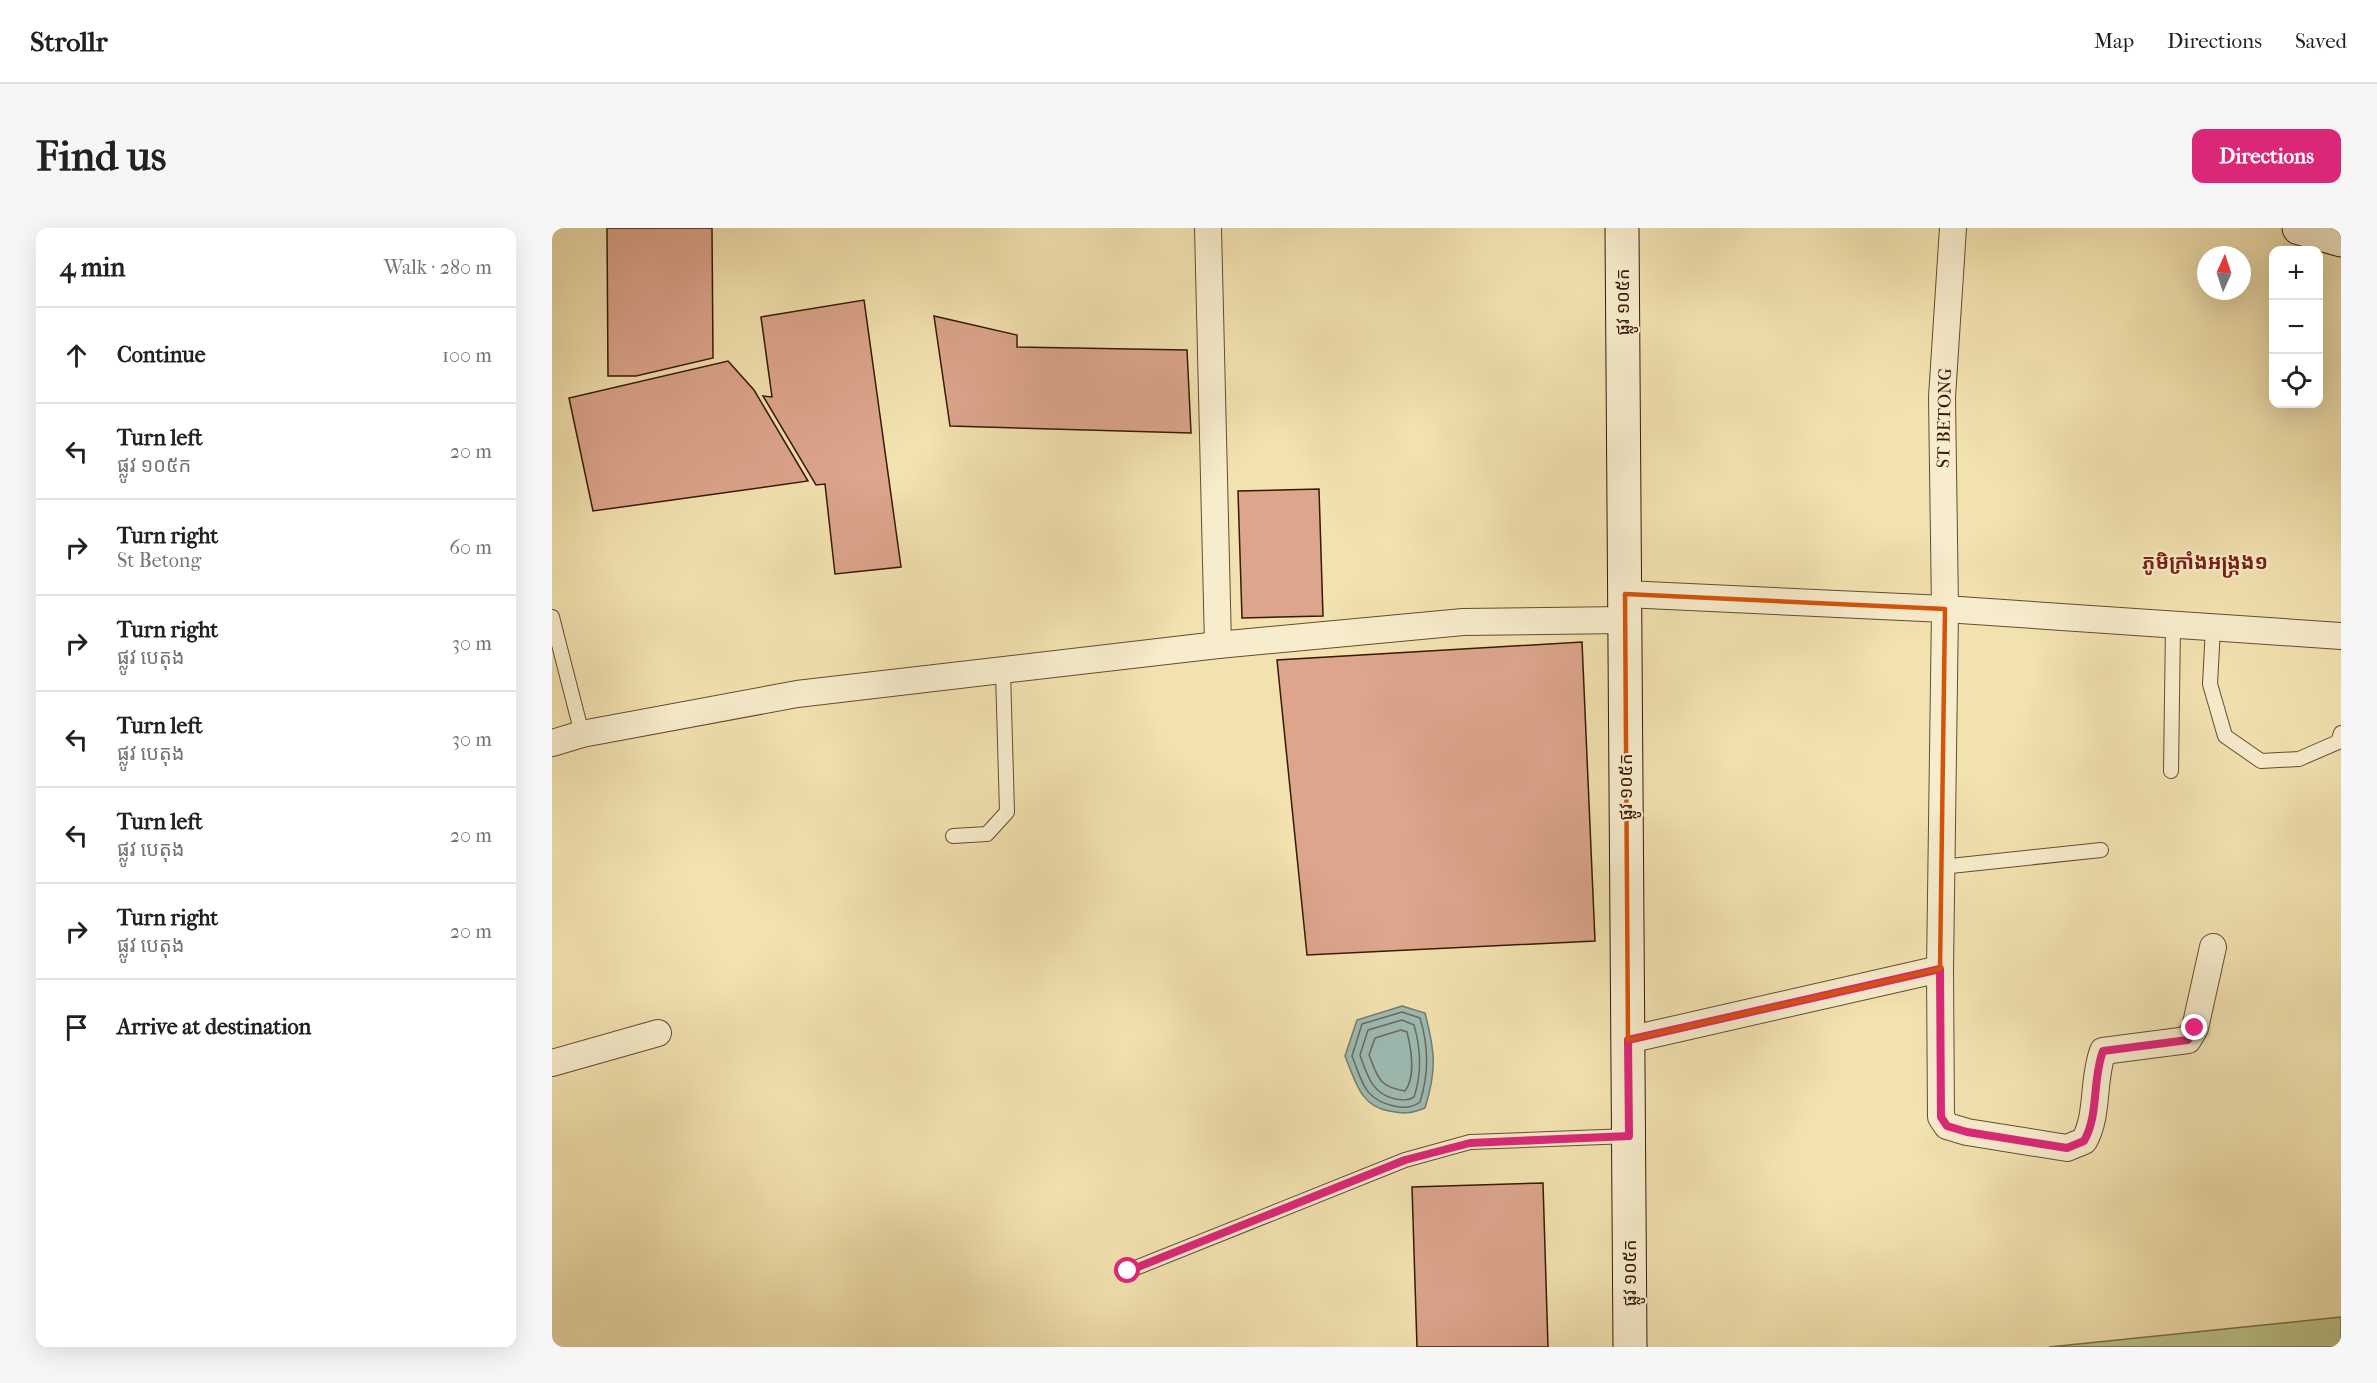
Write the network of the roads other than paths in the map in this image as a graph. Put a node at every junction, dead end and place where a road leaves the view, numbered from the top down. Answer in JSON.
{"nodes":[{"id":1,"x":1208,"y":228,"type":"edge"},
{"id":2,"x":1622,"y":228,"type":"edge"},
{"id":3,"x":1953,"y":228,"type":"edge"},
{"id":4,"x":2299,"y":228,"type":"edge"},
{"id":5,"x":2341,"y":240,"type":"edge"},
{"id":6,"x":1625,"y":607,"type":"junction"},
{"id":7,"x":1945,"y":609,"type":"junction"},
{"id":8,"x":552,"y":616,"type":"edge"},
{"id":9,"x":2173,"y":626,"type":"junction"},
{"id":10,"x":2213,"y":628,"type":"junction"},
{"id":11,"x":2341,"y":636,"type":"edge"},
{"id":12,"x":1218,"y":645,"type":"junction"},
{"id":13,"x":1003,"y":672,"type":"junction"},
{"id":14,"x":2341,"y":733,"type":"edge"},
{"id":15,"x":582,"y":734,"type":"junction"},
{"id":16,"x":552,"y":743,"type":"edge"},
{"id":17,"x":2171,"y":771,"type":"dead end"},
{"id":18,"x":953,"y":836,"type":"dead end"},
{"id":19,"x":2101,"y":850,"type":"dead end"},
{"id":20,"x":1941,"y":867,"type":"junction"},
{"id":21,"x":2213,"y":947,"type":"dead end"},
{"id":22,"x":1940,"y":969,"type":"junction"},
{"id":23,"x":658,"y":1033,"type":"dead end"},
{"id":24,"x":1628,"y":1040,"type":"junction"},
{"id":25,"x":552,"y":1063,"type":"edge"},
{"id":26,"x":1629,"y":1136,"type":"junction"},
{"id":27,"x":1128,"y":1271,"type":"dead end"},
{"id":28,"x":1630,"y":1347,"type":"edge"}],
"edges":[{"from":1,"to":12,"type":"street"},
{"from":2,"to":6,"type":"main road","name":"ផ្លូវ ១០៥ក"},
{"from":3,"to":7,"type":"street","name":"ST BETONG"},
{"from":4,"to":5,"type":"main road"},
{"from":6,"to":7,"type":"street"},
{"from":6,"to":12,"type":"street"},
{"from":6,"to":24,"type":"main road","name":"ផ្លូវ ១០៥ក"},
{"from":7,"to":9,"type":"street"},
{"from":7,"to":20,"type":"street","name":"ST BETONG"},
{"from":8,"to":15,"type":"lane"},
{"from":9,"to":10,"type":"street"},
{"from":9,"to":17,"type":"lane"},
{"from":10,"to":11,"type":"street"},
{"from":10,"to":14,"type":"lane"},
{"from":12,"to":13,"type":"street"},
{"from":13,"to":15,"type":"street"},
{"from":13,"to":18,"type":"lane"},
{"from":15,"to":16,"type":"street"},
{"from":19,"to":20,"type":"lane"},
{"from":20,"to":22,"type":"street","name":"ST BETONG"},
{"from":21,"to":22,"type":"street","name":"ST BETONG"},
{"from":22,"to":24,"type":"street"},
{"from":23,"to":25,"type":"street"},
{"from":24,"to":26,"type":"main road","name":"ផ្លូវ ១០៥ក"},
{"from":26,"to":27,"type":"lane"},
{"from":26,"to":28,"type":"main road","name":"ផ្លូវ ១០៥ក"}]}
